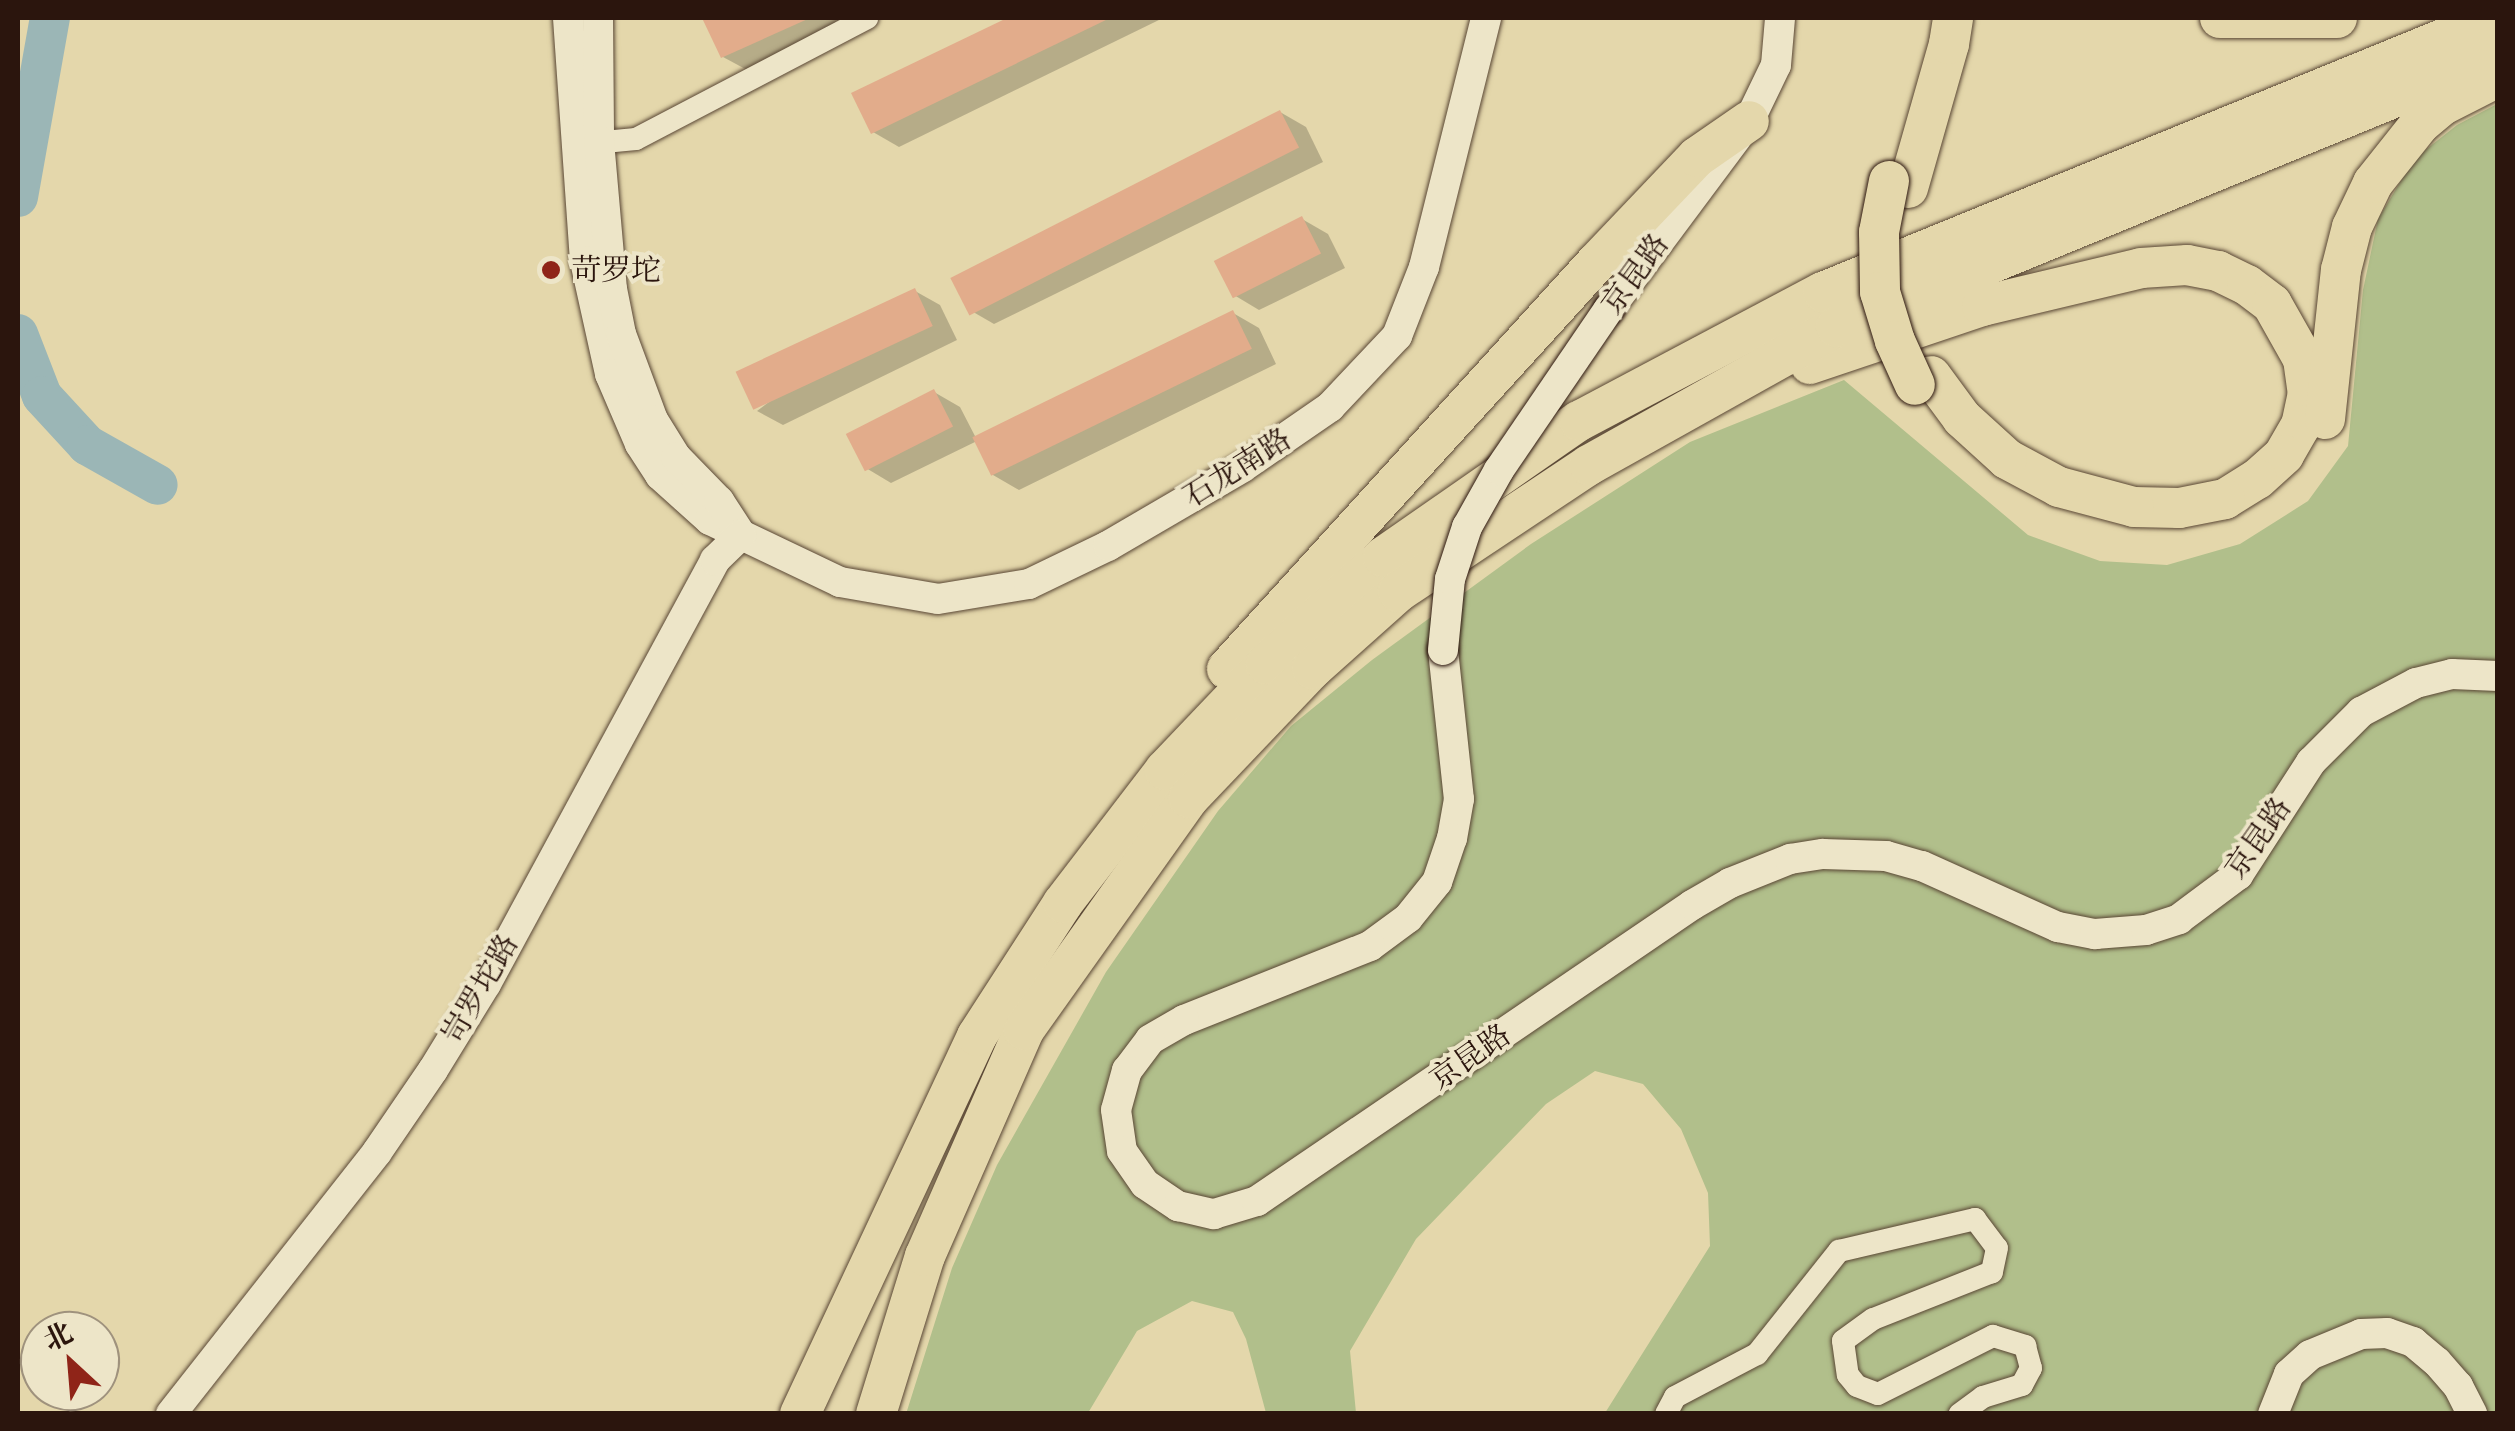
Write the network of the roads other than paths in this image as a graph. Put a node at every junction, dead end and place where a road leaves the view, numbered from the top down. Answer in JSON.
{"nodes":[{"id":1,"x":568,"y":18,"type":"edge"},
{"id":2,"x":598,"y":18,"type":"edge"},
{"id":3,"x":867,"y":18,"type":"edge"},
{"id":4,"x":1486,"y":18,"type":"edge"},
{"id":5,"x":1780,"y":18,"type":"edge"},
{"id":6,"x":1933,"y":18,"type":"edge"},
{"id":7,"x":1952,"y":18,"type":"edge"},
{"id":8,"x":2220,"y":18,"type":"edge"},
{"id":9,"x":2337,"y":18,"type":"edge"},
{"id":10,"x":2494,"y":18,"type":"edge"},
{"id":11,"x":2498,"y":55,"type":"edge"},
{"id":12,"x":2498,"y":77,"type":"edge"},
{"id":13,"x":1749,"y":121,"type":"junction"},
{"id":14,"x":587,"y":143,"type":"junction"},
{"id":15,"x":1898,"y":184,"type":"junction"},
{"id":16,"x":1922,"y":380,"type":"junction"},
{"id":17,"x":1702,"y":400,"type":"junction"},
{"id":18,"x":740,"y":535,"type":"junction"},
{"id":19,"x":2498,"y":676,"type":"edge"},
{"id":20,"x":1063,"y":902,"type":"junction"},
{"id":21,"x":171,"y":1414,"type":"edge"},
{"id":22,"x":800,"y":1414,"type":"edge"},
{"id":23,"x":876,"y":1414,"type":"edge"},
{"id":24,"x":1666,"y":1414,"type":"edge"},
{"id":25,"x":1960,"y":1414,"type":"edge"},
{"id":26,"x":2273,"y":1414,"type":"edge"},
{"id":27,"x":2472,"y":1414,"type":"edge"}],
"edges":[{"from":1,"to":14,"type":"main road","name":"石龙南路"},
{"from":2,"to":14,"type":"main road","name":"石龙南路"},
{"from":3,"to":14,"type":"street"},
{"from":4,"to":18,"type":"main road","name":"石龙南路"},
{"from":5,"to":13,"type":"main road"},
{"from":6,"to":15,"type":"highway"},
{"from":7,"to":15,"type":"highway"},
{"from":8,"to":9,"type":"highway"},
{"from":10,"to":20,"type":"highway"},
{"from":11,"to":17,"type":"highway"},
{"from":12,"to":16,"type":"highway"},
{"from":13,"to":19,"type":"main road","name":"京昆路","bridge":true},
{"from":13,"to":20,"type":"highway"},
{"from":14,"to":18,"type":"main road","name":"石龙南路"},
{"from":15,"to":16,"type":"highway","bridge":true},
{"from":16,"to":17,"type":"highway"},
{"from":17,"to":23,"type":"highway"},
{"from":18,"to":21,"type":"main road","name":"岢罗坨路"},
{"from":20,"to":22,"type":"highway"},
{"from":24,"to":25,"type":"street"},
{"from":26,"to":27,"type":"main road"}]}
